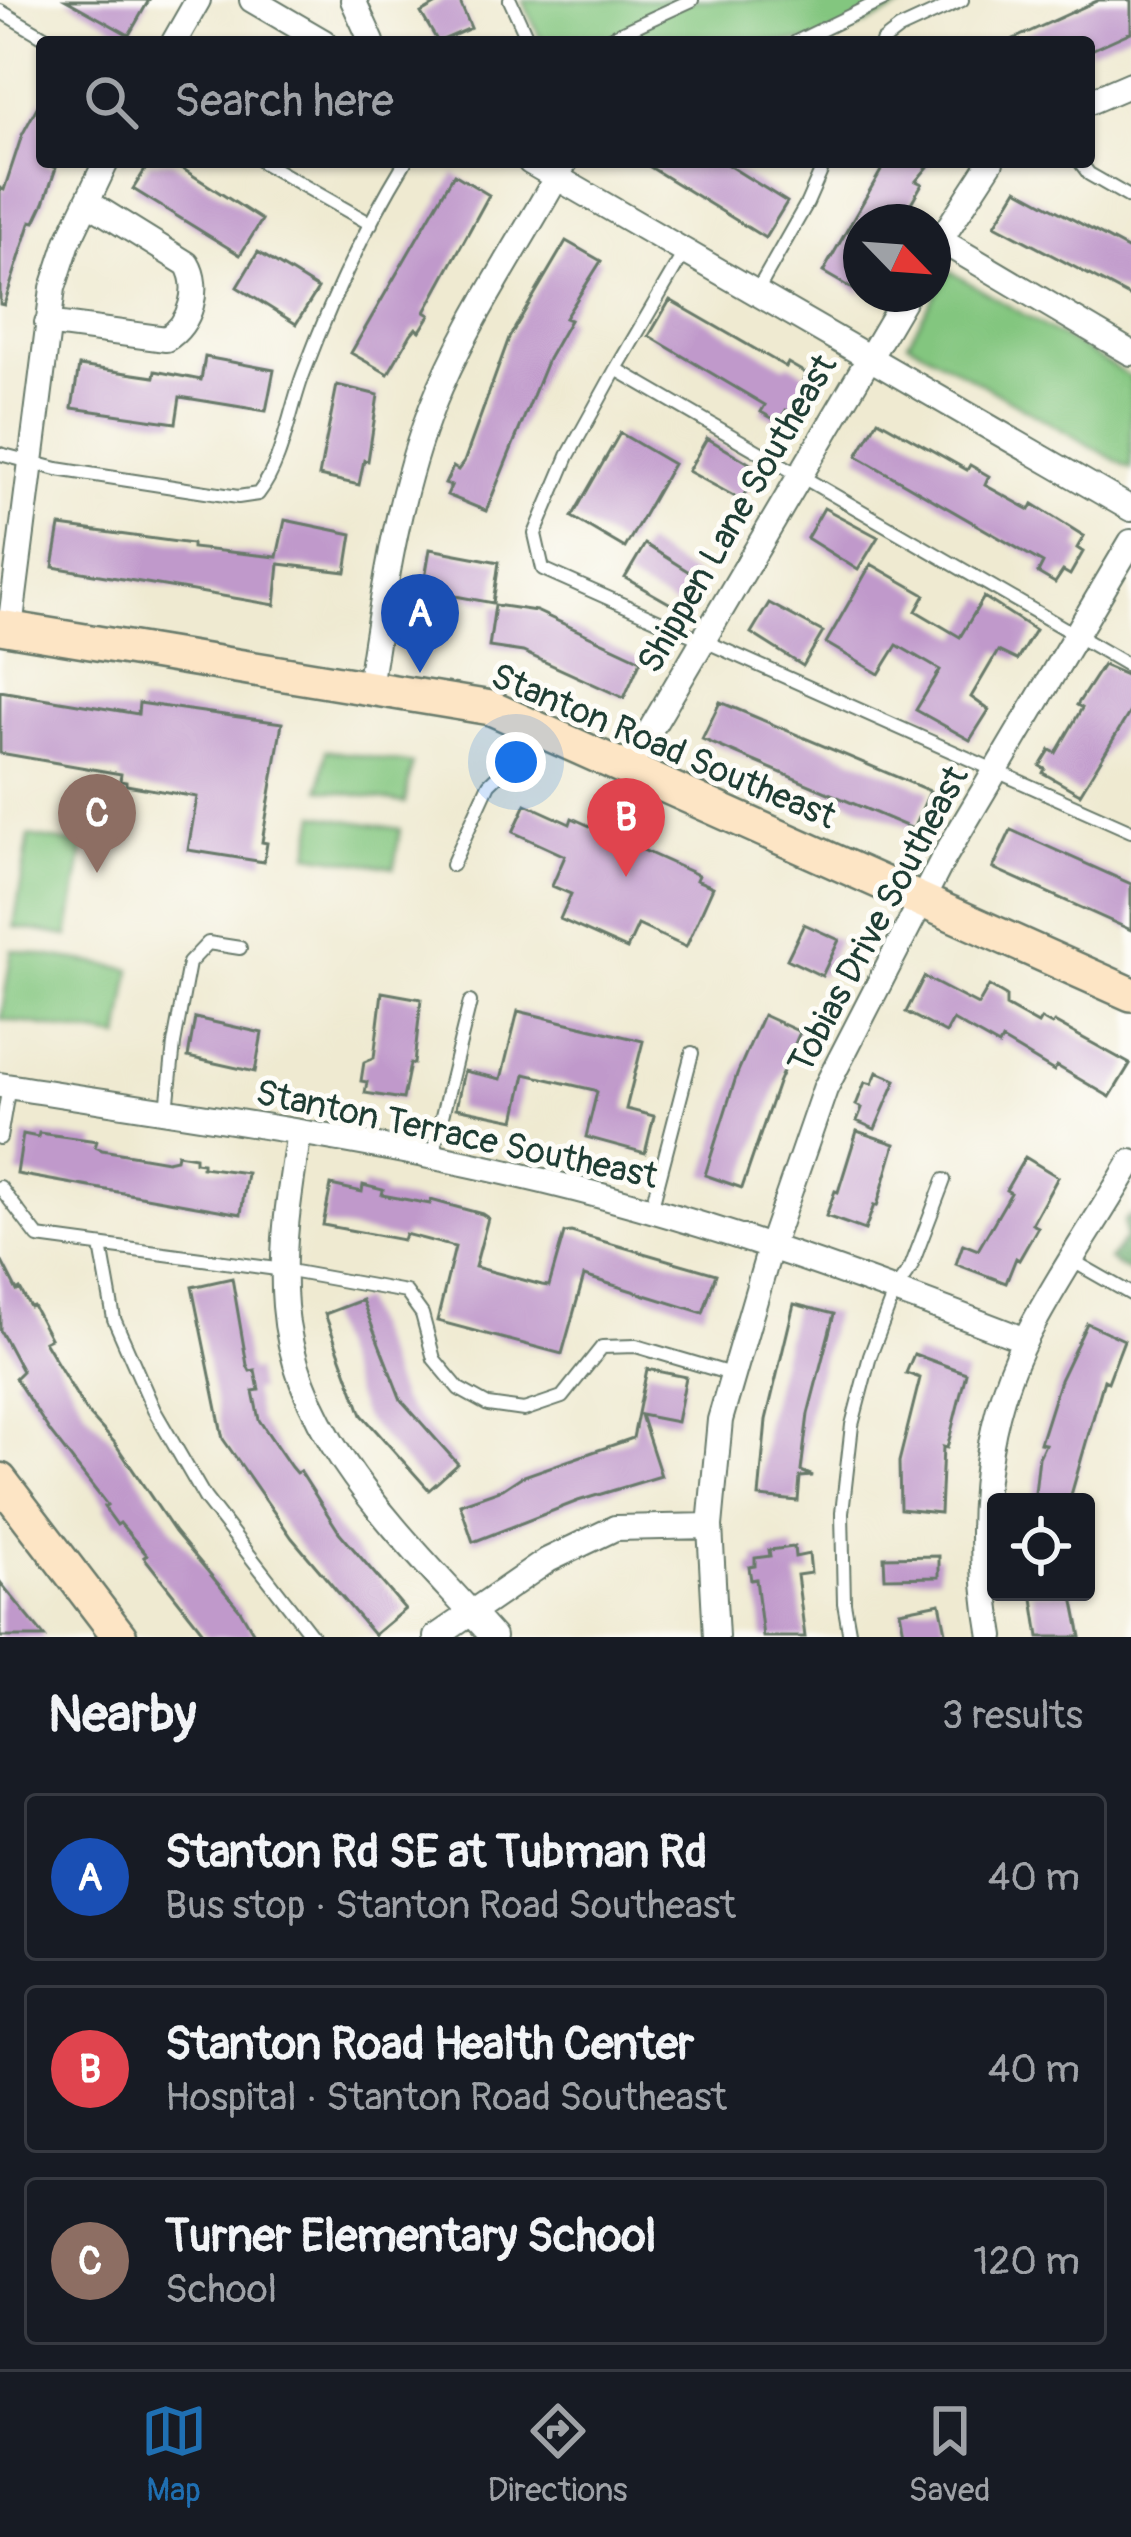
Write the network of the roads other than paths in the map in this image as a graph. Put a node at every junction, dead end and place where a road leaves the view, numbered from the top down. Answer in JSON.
{"nodes":[{"id":1,"x":198,"y":0,"type":"edge"},
{"id":2,"x":252,"y":0,"type":"edge"},
{"id":3,"x":353,"y":0,"type":"edge"},
{"id":4,"x":510,"y":0,"type":"edge"},
{"id":5,"x":692,"y":0,"type":"edge"},
{"id":6,"x":883,"y":0,"type":"edge"},
{"id":7,"x":962,"y":0,"type":"edge"},
{"id":8,"x":0,"y":11,"type":"edge"},
{"id":9,"x":43,"y":36,"type":"edge"},
{"id":10,"x":177,"y":36,"type":"edge"},
{"id":11,"x":314,"y":36,"type":"edge"},
{"id":12,"x":369,"y":36,"type":"edge"},
{"id":13,"x":526,"y":36,"type":"edge"},
{"id":14,"x":614,"y":36,"type":"edge"},
{"id":15,"x":808,"y":36,"type":"edge"},
{"id":16,"x":890,"y":36,"type":"edge"},
{"id":17,"x":1131,"y":84,"type":"edge"},
{"id":18,"x":1095,"y":99,"type":"edge"},
{"id":19,"x":103,"y":168,"type":"edge"},
{"id":20,"x":273,"y":168,"type":"edge"},
{"id":21,"x":402,"y":168,"type":"edge"},
{"id":22,"x":819,"y":168,"type":"edge"},
{"id":23,"x":988,"y":168,"type":"edge"},
{"id":24,"x":1084,"y":168,"type":"edge"},
{"id":25,"x":572,"y":178,"type":"edge"},
{"id":26,"x":1131,"y":198,"type":"edge"},
{"id":27,"x":87,"y":202,"type":"junction"},
{"id":28,"x":371,"y":224,"type":"junction"},
{"id":29,"x":951,"y":224,"type":"edge"},
{"id":30,"x":685,"y":251,"type":"junction"},
{"id":31,"x":951,"y":254,"type":"edge"},
{"id":32,"x":756,"y":293,"type":"junction"},
{"id":33,"x":896,"y":312,"type":"edge"},
{"id":34,"x":47,"y":322,"type":"junction"},
{"id":35,"x":1131,"y":352,"type":"edge"},
{"id":36,"x":869,"y":357,"type":"junction"},
{"id":37,"x":616,"y":369,"type":"junction"},
{"id":38,"x":0,"y":454,"type":"edge"},
{"id":39,"x":30,"y":462,"type":"junction"},
{"id":40,"x":799,"y":474,"type":"junction"},
{"id":41,"x":1131,"y":509,"type":"edge"},
{"id":42,"x":1131,"y":542,"type":"edge"},
{"id":43,"x":5,"y":627,"type":"edge"},
{"id":44,"x":1075,"y":635,"type":"junction"},
{"id":45,"x":704,"y":639,"type":"junction"},
{"id":46,"x":1131,"y":667,"type":"edge"},
{"id":47,"x":369,"y":687,"type":"junction"},
{"id":48,"x":534,"y":726,"type":"junction"},
{"id":49,"x":628,"y":768,"type":"junction"},
{"id":50,"x":996,"y":771,"type":"junction"},
{"id":51,"x":1131,"y":831,"type":"edge"},
{"id":52,"x":452,"y":865,"type":"dead end"},
{"id":53,"x":921,"y":899,"type":"junction"},
{"id":54,"x":240,"y":948,"type":"dead end"},
{"id":55,"x":1131,"y":994,"type":"edge"},
{"id":56,"x":470,"y":1001,"type":"dead end"},
{"id":57,"x":692,"y":1053,"type":"dead end"},
{"id":58,"x":4,"y":1085,"type":"edge"},
{"id":59,"x":167,"y":1111,"type":"junction"},
{"id":60,"x":298,"y":1132,"type":"junction"},
{"id":61,"x":0,"y":1138,"type":"edge"},
{"id":62,"x":432,"y":1158,"type":"junction"},
{"id":63,"x":1131,"y":1162,"type":"edge"},
{"id":64,"x":944,"y":1180,"type":"dead end"},
{"id":65,"x":0,"y":1187,"type":"edge"},
{"id":66,"x":651,"y":1210,"type":"junction"},
{"id":67,"x":771,"y":1244,"type":"junction"},
{"id":68,"x":101,"y":1246,"type":"junction"},
{"id":69,"x":1073,"y":1262,"type":"junction"},
{"id":70,"x":284,"y":1270,"type":"junction"},
{"id":71,"x":895,"y":1290,"type":"junction"},
{"id":72,"x":1131,"y":1294,"type":"edge"},
{"id":73,"x":1025,"y":1340,"type":"junction"},
{"id":74,"x":731,"y":1374,"type":"junction"},
{"id":75,"x":0,"y":1480,"type":"edge"},
{"id":76,"x":710,"y":1526,"type":"junction"},
{"id":77,"x":470,"y":1611,"type":"junction"},
{"id":78,"x":120,"y":1637,"type":"edge"},
{"id":79,"x":313,"y":1637,"type":"edge"},
{"id":80,"x":436,"y":1637,"type":"edge"},
{"id":81,"x":493,"y":1637,"type":"edge"},
{"id":82,"x":716,"y":1637,"type":"edge"},
{"id":83,"x":850,"y":1637,"type":"edge"},
{"id":84,"x":992,"y":1637,"type":"edge"}],
"edges":[{"from":1,"to":10,"type":"street"},
{"from":2,"to":11,"type":"street"},
{"from":3,"to":12,"type":"street"},
{"from":4,"to":13,"type":"lane"},
{"from":5,"to":14,"type":"lane"},
{"from":6,"to":15,"type":"lane"},
{"from":7,"to":16,"type":"lane"},
{"from":8,"to":9,"type":"lane"},
{"from":17,"to":18,"type":"street"},
{"from":19,"to":27,"type":"street"},
{"from":20,"to":28,"type":"lane"},
{"from":21,"to":28,"type":"lane"},
{"from":22,"to":32,"type":"lane"},
{"from":23,"to":29,"type":"street"},
{"from":24,"to":26,"type":"lane"},
{"from":25,"to":30,"type":"street"},
{"from":25,"to":47,"type":"street"},
{"from":27,"to":34,"type":"street"},
{"from":27,"to":34,"type":"street"},
{"from":28,"to":39,"type":"lane"},
{"from":30,"to":32,"type":"street"},
{"from":30,"to":37,"type":"lane"},
{"from":31,"to":35,"type":"street"},
{"from":32,"to":36,"type":"street"},
{"from":33,"to":36,"type":"street","name":"Shippen Lane Southeast"},
{"from":34,"to":39,"type":"street"},
{"from":36,"to":40,"type":"street","name":"Shippen Lane Southeast"},
{"from":36,"to":41,"type":"street"},
{"from":37,"to":40,"type":"lane"},
{"from":37,"to":45,"type":"lane"},
{"from":38,"to":39,"type":"lane"},
{"from":39,"to":43,"type":"street"},
{"from":40,"to":44,"type":"lane"},
{"from":40,"to":45,"type":"street","name":"Shippen Lane Southeast"},
{"from":42,"to":44,"type":"street","name":"Tobias Drive Southeast"},
{"from":43,"to":47,"type":"street","name":"Stanton Road Southeast"},
{"from":44,"to":46,"type":"lane"},
{"from":44,"to":50,"type":"street","name":"Tobias Drive Southeast"},
{"from":45,"to":49,"type":"street","name":"Shippen Lane Southeast"},
{"from":45,"to":50,"type":"lane"},
{"from":47,"to":48,"type":"street","name":"Stanton Road Southeast"},
{"from":48,"to":49,"type":"street","name":"Stanton Road Southeast"},
{"from":48,"to":52,"type":"lane"},
{"from":49,"to":53,"type":"street","name":"Stanton Road Southeast"},
{"from":50,"to":51,"type":"lane"},
{"from":50,"to":53,"type":"street","name":"Tobias Drive Southeast"},
{"from":53,"to":55,"type":"street","name":"Stanton Road Southeast"},
{"from":53,"to":67,"type":"street","name":"Tobias Drive Southeast"},
{"from":54,"to":59,"type":"lane"},
{"from":56,"to":62,"type":"lane"},
{"from":57,"to":66,"type":"lane"},
{"from":58,"to":59,"type":"street","name":"Stanton Terrace Southeast"},
{"from":58,"to":61,"type":"lane"},
{"from":59,"to":60,"type":"street","name":"Stanton Terrace Southeast"},
{"from":60,"to":62,"type":"street","name":"Stanton Terrace Southeast"},
{"from":60,"to":70,"type":"street"},
{"from":62,"to":66,"type":"street","name":"Stanton Terrace Southeast"},
{"from":63,"to":69,"type":"street"},
{"from":64,"to":71,"type":"lane"},
{"from":65,"to":68,"type":"lane"},
{"from":66,"to":67,"type":"street","name":"Stanton Terrace Southeast"},
{"from":67,"to":71,"type":"street","name":"Stanton Terrace Southeast"},
{"from":67,"to":74,"type":"street","name":"Tobias Drive Southeast"},
{"from":68,"to":70,"type":"lane"},
{"from":68,"to":79,"type":"lane"},
{"from":69,"to":72,"type":"lane"},
{"from":69,"to":73,"type":"street"},
{"from":70,"to":74,"type":"lane"},
{"from":70,"to":77,"type":"street"},
{"from":71,"to":73,"type":"street","name":"Stanton Terrace Southeast"},
{"from":71,"to":83,"type":"lane"},
{"from":73,"to":84,"type":"street"},
{"from":74,"to":76,"type":"street","name":"Tobias Drive Southeast"},
{"from":75,"to":78,"type":"street"},
{"from":76,"to":77,"type":"street"},
{"from":76,"to":82,"type":"street","name":"Tobias Drive Southeast"},
{"from":77,"to":80,"type":"street"},
{"from":77,"to":81,"type":"street"}]}
